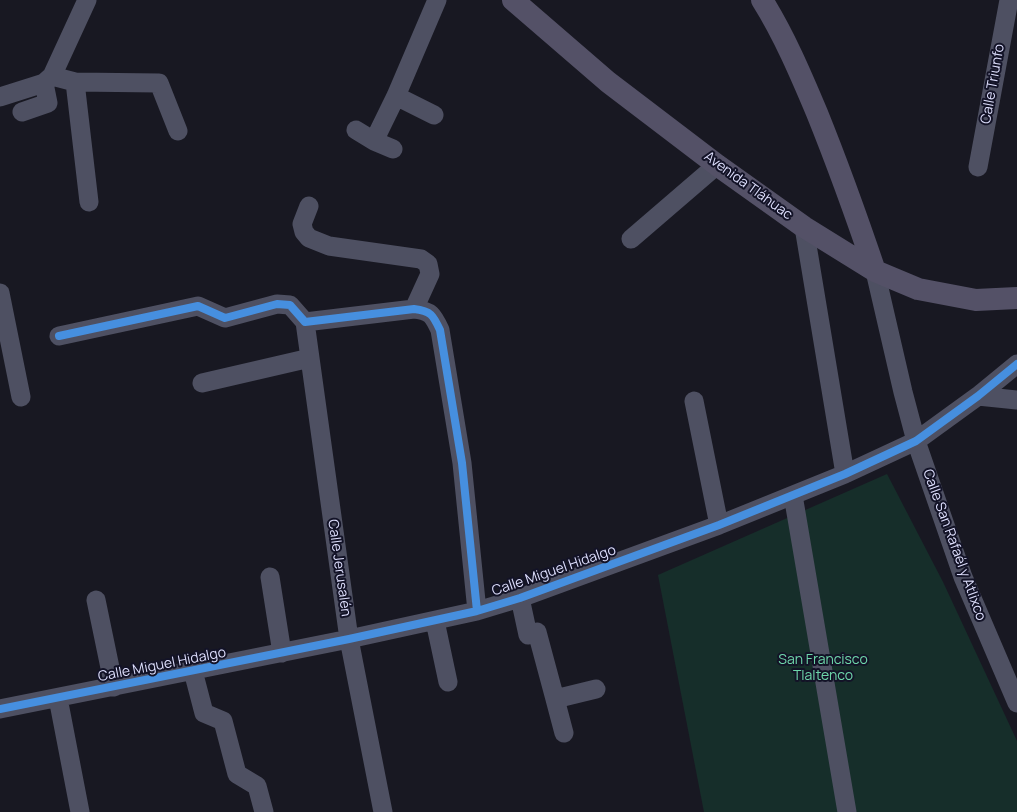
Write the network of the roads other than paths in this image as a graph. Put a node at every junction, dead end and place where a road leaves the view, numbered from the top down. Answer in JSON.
{"nodes":[{"id":1,"x":87,"y":0,"type":"edge"},
{"id":2,"x":436,"y":0,"type":"edge"},
{"id":3,"x":513,"y":0,"type":"edge"},
{"id":4,"x":762,"y":0,"type":"edge"},
{"id":5,"x":1008,"y":0,"type":"edge"},
{"id":6,"x":48,"y":79,"type":"junction"},
{"id":7,"x":75,"y":82,"type":"junction"},
{"id":8,"x":0,"y":96,"type":"edge"},
{"id":9,"x":396,"y":96,"type":"junction"},
{"id":10,"x":22,"y":112,"type":"dead end"},
{"id":11,"x":434,"y":115,"type":"dead end"},
{"id":12,"x":356,"y":130,"type":"dead end"},
{"id":13,"x":178,"y":131,"type":"dead end"},
{"id":14,"x":374,"y":141,"type":"junction"},
{"id":15,"x":393,"y":149,"type":"dead end"},
{"id":16,"x":718,"y":165,"type":"junction"},
{"id":17,"x":978,"y":167,"type":"dead end"},
{"id":18,"x":89,"y":202,"type":"dead end"},
{"id":19,"x":309,"y":206,"type":"dead end"},
{"id":20,"x":804,"y":227,"type":"junction"},
{"id":21,"x":632,"y":240,"type":"dead end"},
{"id":22,"x":875,"y":271,"type":"junction"},
{"id":23,"x":0,"y":293,"type":"edge"},
{"id":24,"x":1017,"y":298,"type":"edge"},
{"id":25,"x":414,"y":309,"type":"junction"},
{"id":26,"x":305,"y":322,"type":"junction"},
{"id":27,"x":59,"y":336,"type":"dead end"},
{"id":28,"x":310,"y":358,"type":"junction"},
{"id":29,"x":1017,"y":364,"type":"edge"},
{"id":30,"x":202,"y":383,"type":"dead end"},
{"id":31,"x":978,"y":396,"type":"junction"},
{"id":32,"x":21,"y":397,"type":"dead end"},
{"id":33,"x":1017,"y":400,"type":"edge"},
{"id":34,"x":694,"y":401,"type":"dead end"},
{"id":35,"x":916,"y":441,"type":"junction"},
{"id":36,"x":845,"y":474,"type":"junction"},
{"id":37,"x":794,"y":495,"type":"junction"},
{"id":38,"x":719,"y":525,"type":"junction"},
{"id":39,"x":270,"y":577,"type":"dead end"},
{"id":40,"x":520,"y":598,"type":"junction"},
{"id":41,"x":96,"y":600,"type":"dead end"},
{"id":42,"x":477,"y":611,"type":"junction"},
{"id":43,"x":435,"y":621,"type":"junction"},
{"id":44,"x":350,"y":639,"type":"junction"},
{"id":45,"x":282,"y":653,"type":"junction"},
{"id":46,"x":194,"y":671,"type":"junction"},
{"id":47,"x":448,"y":682,"type":"dead end"},
{"id":48,"x":114,"y":687,"type":"junction"},
{"id":49,"x":596,"y":689,"type":"dead end"},
{"id":50,"x":58,"y":698,"type":"junction"},
{"id":51,"x":555,"y":699,"type":"junction"},
{"id":52,"x":1017,"y":703,"type":"edge"},
{"id":53,"x":0,"y":709,"type":"edge"},
{"id":54,"x":564,"y":733,"type":"dead end"},
{"id":55,"x":80,"y":812,"type":"edge"},
{"id":56,"x":264,"y":812,"type":"edge"},
{"id":57,"x":383,"y":812,"type":"edge"},
{"id":58,"x":847,"y":812,"type":"edge"}],
"edges":[{"from":1,"to":6,"type":"street"},
{"from":2,"to":9,"type":"street"},
{"from":3,"to":16,"type":"main road","name":"Avenida Tláhuac"},
{"from":4,"to":22,"type":"main road"},
{"from":5,"to":17,"type":"street","name":"Calle Triunfo"},
{"from":6,"to":7,"type":"street"},
{"from":6,"to":8,"type":"street"},
{"from":6,"to":10,"type":"street"},
{"from":7,"to":13,"type":"street"},
{"from":7,"to":18,"type":"street"},
{"from":9,"to":11,"type":"street"},
{"from":9,"to":14,"type":"street"},
{"from":12,"to":14,"type":"street"},
{"from":14,"to":15,"type":"street"},
{"from":16,"to":20,"type":"main road","name":"Avenida Tláhuac"},
{"from":16,"to":21,"type":"street"},
{"from":19,"to":25,"type":"street"},
{"from":20,"to":22,"type":"main road","name":"Avenida Tláhuac"},
{"from":20,"to":36,"type":"street"},
{"from":22,"to":24,"type":"main road","name":"Avenida Tláhuac"},
{"from":22,"to":35,"type":"street","name":"Calle San Rafaél y Atlixco"},
{"from":23,"to":32,"type":"street"},
{"from":25,"to":26,"type":"street"},
{"from":25,"to":42,"type":"street"},
{"from":26,"to":27,"type":"street"},
{"from":26,"to":28,"type":"street","name":"Calle Jerusalén"},
{"from":28,"to":30,"type":"street"},
{"from":28,"to":44,"type":"street","name":"Calle Jerusalén"},
{"from":29,"to":31,"type":"street","name":"Calle Miguel Hidalgo"},
{"from":31,"to":33,"type":"street"},
{"from":31,"to":35,"type":"street","name":"Calle Miguel Hidalgo"},
{"from":34,"to":38,"type":"street"},
{"from":35,"to":36,"type":"street","name":"Calle Miguel Hidalgo"},
{"from":35,"to":52,"type":"street","name":"Calle San Rafaél y Atlixco"},
{"from":36,"to":37,"type":"street","name":"Calle Miguel Hidalgo"},
{"from":37,"to":38,"type":"street","name":"Calle Miguel Hidalgo"},
{"from":37,"to":58,"type":"street"},
{"from":38,"to":40,"type":"street","name":"Calle Miguel Hidalgo"},
{"from":39,"to":45,"type":"street"},
{"from":40,"to":42,"type":"street","name":"Calle Miguel Hidalgo"},
{"from":40,"to":51,"type":"street"},
{"from":41,"to":48,"type":"street"},
{"from":42,"to":43,"type":"street","name":"Calle Miguel Hidalgo"},
{"from":43,"to":44,"type":"street","name":"Calle Miguel Hidalgo"},
{"from":43,"to":47,"type":"street"},
{"from":44,"to":45,"type":"street","name":"Calle Miguel Hidalgo"},
{"from":44,"to":57,"type":"street","name":"Calle Jerusalén"},
{"from":45,"to":46,"type":"street","name":"Calle Miguel Hidalgo"},
{"from":46,"to":48,"type":"street","name":"Calle Miguel Hidalgo"},
{"from":46,"to":56,"type":"street"},
{"from":48,"to":50,"type":"street","name":"Calle Miguel Hidalgo"},
{"from":49,"to":51,"type":"street"},
{"from":50,"to":53,"type":"street","name":"Calle Miguel Hidalgo"},
{"from":50,"to":55,"type":"street"},
{"from":51,"to":54,"type":"street"}]}
